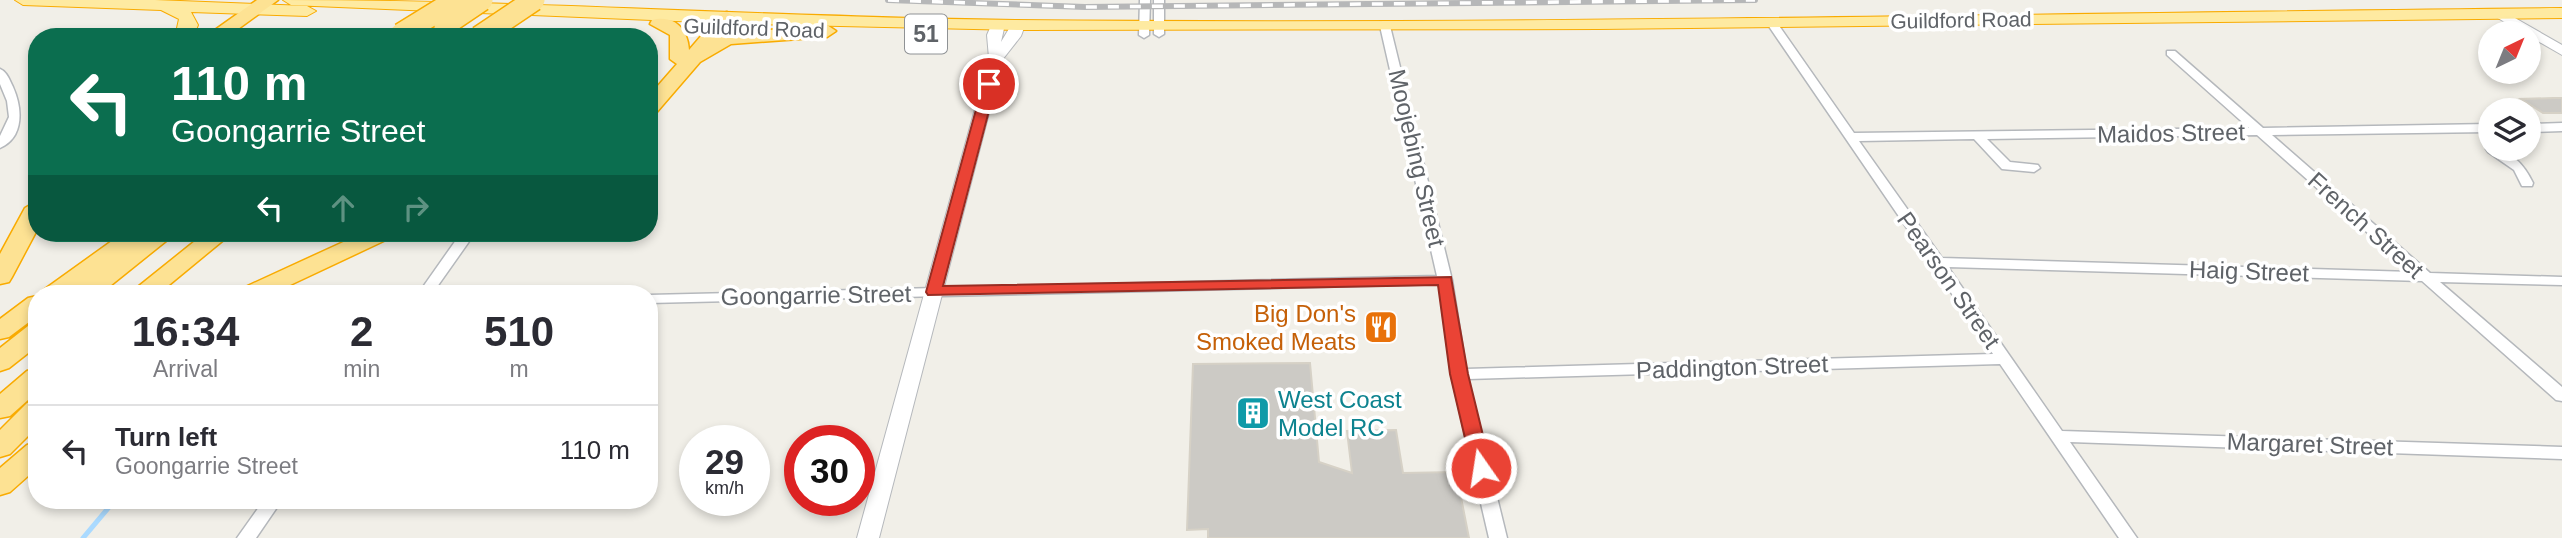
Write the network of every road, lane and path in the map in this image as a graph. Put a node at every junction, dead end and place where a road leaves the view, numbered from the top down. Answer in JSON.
{"nodes":[{"id":1,"x":23,"y":0,"type":"edge"},
{"id":2,"x":291,"y":0,"type":"edge"},
{"id":3,"x":456,"y":0,"type":"edge"},
{"id":4,"x":482,"y":0,"type":"edge"},
{"id":5,"x":534,"y":0,"type":"edge"},
{"id":6,"x":552,"y":0,"type":"edge"},
{"id":7,"x":1145,"y":0,"type":"edge"},
{"id":8,"x":1159,"y":0,"type":"edge"},
{"id":9,"x":148,"y":4,"type":"junction"},
{"id":10,"x":254,"y":4,"type":"edge"},
{"id":11,"x":320,"y":12,"type":"junction"},
{"id":12,"x":2562,"y":13,"type":"edge"},
{"id":13,"x":2501,"y":14,"type":"junction"},
{"id":14,"x":717,"y":22,"type":"junction"},
{"id":15,"x":1771,"y":22,"type":"junction"},
{"id":16,"x":659,"y":24,"type":"junction"},
{"id":17,"x":1385,"y":26,"type":"junction"},
{"id":18,"x":188,"y":28,"type":"edge"},
{"id":19,"x":213,"y":28,"type":"edge"},
{"id":20,"x":225,"y":28,"type":"edge"},
{"id":21,"x":235,"y":28,"type":"edge"},
{"id":22,"x":410,"y":28,"type":"edge"},
{"id":23,"x":441,"y":28,"type":"edge"},
{"id":24,"x":492,"y":28,"type":"edge"},
{"id":25,"x":511,"y":28,"type":"edge"},
{"id":26,"x":1151,"y":29,"type":"junction"},
{"id":27,"x":996,"y":30,"type":"junction"},
{"id":28,"x":1016,"y":30,"type":"junction"},
{"id":29,"x":827,"y":31,"type":"junction"},
{"id":30,"x":2562,"y":51,"type":"edge"},
{"id":31,"x":2171,"y":53,"type":"dead end"},
{"id":32,"x":687,"y":58,"type":"junction"},
{"id":33,"x":996,"y":58,"type":"junction"},
{"id":34,"x":0,"y":72,"type":"edge"},
{"id":35,"x":658,"y":82,"type":"edge"},
{"id":36,"x":658,"y":97,"type":"edge"},
{"id":37,"x":2562,"y":127,"type":"edge"},
{"id":38,"x":2465,"y":128,"type":"junction"},
{"id":39,"x":2478,"y":128,"type":"edge"},
{"id":40,"x":2541,"y":128,"type":"edge"},
{"id":41,"x":2261,"y":132,"type":"junction"},
{"id":42,"x":1977,"y":135,"type":"junction"},
{"id":43,"x":1851,"y":137,"type":"junction"},
{"id":44,"x":2478,"y":138,"type":"edge"},
{"id":45,"x":0,"y":144,"type":"edge"},
{"id":46,"x":2509,"y":161,"type":"edge"},
{"id":47,"x":2034,"y":168,"type":"dead end"},
{"id":48,"x":2527,"y":183,"type":"dead end"},
{"id":49,"x":28,"y":225,"type":"edge"},
{"id":50,"x":125,"y":242,"type":"edge"},
{"id":51,"x":152,"y":242,"type":"edge"},
{"id":52,"x":208,"y":242,"type":"edge"},
{"id":53,"x":218,"y":242,"type":"edge"},
{"id":54,"x":363,"y":242,"type":"edge"},
{"id":55,"x":462,"y":242,"type":"edge"},
{"id":56,"x":1936,"y":262,"type":"junction"},
{"id":57,"x":2424,"y":276,"type":"junction"},
{"id":58,"x":0,"y":277,"type":"edge"},
{"id":59,"x":1445,"y":280,"type":"junction"},
{"id":60,"x":2562,"y":281,"type":"edge"},
{"id":61,"x":64,"y":285,"type":"edge"},
{"id":62,"x":96,"y":285,"type":"edge"},
{"id":63,"x":154,"y":285,"type":"edge"},
{"id":64,"x":171,"y":285,"type":"edge"},
{"id":65,"x":269,"y":285,"type":"edge"},
{"id":66,"x":431,"y":285,"type":"edge"},
{"id":67,"x":934,"y":292,"type":"junction"},
{"id":68,"x":658,"y":299,"type":"edge"},
{"id":69,"x":28,"y":318,"type":"edge"},
{"id":70,"x":28,"y":322,"type":"edge"},
{"id":71,"x":0,"y":331,"type":"edge"},
{"id":72,"x":2004,"y":359,"type":"junction"},
{"id":73,"x":0,"y":362,"type":"edge"},
{"id":74,"x":1459,"y":374,"type":"junction"},
{"id":75,"x":28,"y":385,"type":"edge"},
{"id":76,"x":2562,"y":396,"type":"edge"},
{"id":77,"x":0,"y":409,"type":"edge"},
{"id":78,"x":28,"y":419,"type":"edge"},
{"id":79,"x":2057,"y":436,"type":"junction"},
{"id":80,"x":0,"y":447,"type":"edge"},
{"id":81,"x":2562,"y":453,"type":"edge"},
{"id":82,"x":28,"y":460,"type":"edge"},
{"id":83,"x":0,"y":484,"type":"edge"},
{"id":84,"x":267,"y":509,"type":"edge"},
{"id":85,"x":246,"y":538,"type":"edge"},
{"id":86,"x":868,"y":538,"type":"edge"},
{"id":87,"x":1498,"y":538,"type":"edge"},
{"id":88,"x":2128,"y":538,"type":"edge"}],
"edges":[{"from":1,"to":9,"type":"highway","name":"Guildford Road","number":"51"},
{"from":2,"to":14,"type":"highway","name":"Guildford Road","number":"51"},
{"from":3,"to":22,"type":"highway","bridge":true},
{"from":4,"to":23,"type":"highway","bridge":true},
{"from":5,"to":24,"type":"highway","bridge":true},
{"from":6,"to":25,"type":"highway"},
{"from":7,"to":26,"type":"street"},
{"from":8,"to":26,"type":"street"},
{"from":9,"to":10,"type":"highway","name":"Guildford Road","number":"51"},
{"from":9,"to":18,"type":"highway"},
{"from":10,"to":11,"type":"highway","name":"Guildford Road","number":"51"},
{"from":10,"to":19,"type":"highway"},
{"from":10,"to":20,"type":"highway"},
{"from":11,"to":16,"type":"highway","name":"Guildford Road","number":"51"},
{"from":11,"to":21,"type":"highway"},
{"from":12,"to":13,"type":"highway","name":"Guildford Road","number":"51"},
{"from":13,"to":15,"type":"highway","name":"Guildford Road","number":"51"},
{"from":13,"to":30,"type":"street"},
{"from":14,"to":16,"type":"highway","name":"Guildford Road","number":"51"},
{"from":14,"to":27,"type":"highway","name":"Guildford Road","number":"51"},
{"from":14,"to":29,"type":"highway","name":"Guildford Road","number":"51"},
{"from":14,"to":32,"type":"highway"},
{"from":15,"to":17,"type":"highway","name":"Guildford Road","number":"51"},
{"from":15,"to":43,"type":"street","name":"Pearson Street"},
{"from":16,"to":32,"type":"highway"},
{"from":17,"to":26,"type":"highway","name":"Guildford Road","number":"51"},
{"from":17,"to":59,"type":"street","name":"Moojebing Street"},
{"from":26,"to":28,"type":"highway","name":"Guildford Road","number":"51"},
{"from":27,"to":28,"type":"highway","name":"Guildford Road","number":"51"},
{"from":27,"to":29,"type":"highway","name":"Guildford Road","number":"51"},
{"from":27,"to":33,"type":"street"},
{"from":28,"to":33,"type":"street"},
{"from":29,"to":32,"type":"highway"},
{"from":31,"to":41,"type":"street","name":"French Street"},
{"from":32,"to":35,"type":"highway"},
{"from":32,"to":36,"type":"highway"},
{"from":33,"to":67,"type":"street"},
{"from":34,"to":45,"type":"street"},
{"from":37,"to":40,"type":"street"},
{"from":38,"to":39,"type":"street","name":"Maidos Street"},
{"from":38,"to":41,"type":"street","name":"Maidos Street"},
{"from":38,"to":44,"type":"street"},
{"from":41,"to":42,"type":"street","name":"Maidos Street"},
{"from":41,"to":57,"type":"street","name":"French Street"},
{"from":42,"to":43,"type":"street","name":"Maidos Street"},
{"from":42,"to":47,"type":"street"},
{"from":43,"to":56,"type":"street","name":"Pearson Street"},
{"from":46,"to":48,"type":"street"},
{"from":49,"to":58,"type":"highway"},
{"from":50,"to":61,"type":"highway"},
{"from":51,"to":62,"type":"highway"},
{"from":52,"to":63,"type":"highway"},
{"from":53,"to":64,"type":"highway"},
{"from":54,"to":65,"type":"highway"},
{"from":55,"to":66,"type":"street"},
{"from":56,"to":57,"type":"street","name":"Haig Street"},
{"from":56,"to":72,"type":"street","name":"Pearson Street"},
{"from":57,"to":60,"type":"street","name":"Haig Street"},
{"from":57,"to":76,"type":"street","name":"French Street"},
{"from":59,"to":67,"type":"street","name":"Goongarrie Street"},
{"from":59,"to":74,"type":"street","name":"Moojebing Street"},
{"from":67,"to":68,"type":"street","name":"Goongarrie Street"},
{"from":67,"to":86,"type":"street"},
{"from":69,"to":71,"type":"highway"},
{"from":70,"to":73,"type":"highway"},
{"from":72,"to":74,"type":"street","name":"Paddington Street"},
{"from":72,"to":79,"type":"street","name":"Pearson Street"},
{"from":74,"to":87,"type":"street","name":"Moojebing Street"},
{"from":75,"to":77,"type":"highway"},
{"from":78,"to":80,"type":"highway"},
{"from":79,"to":81,"type":"street","name":"Margaret Street"},
{"from":79,"to":88,"type":"street","name":"Pearson Street"},
{"from":82,"to":83,"type":"highway"},
{"from":84,"to":85,"type":"street"}]}
